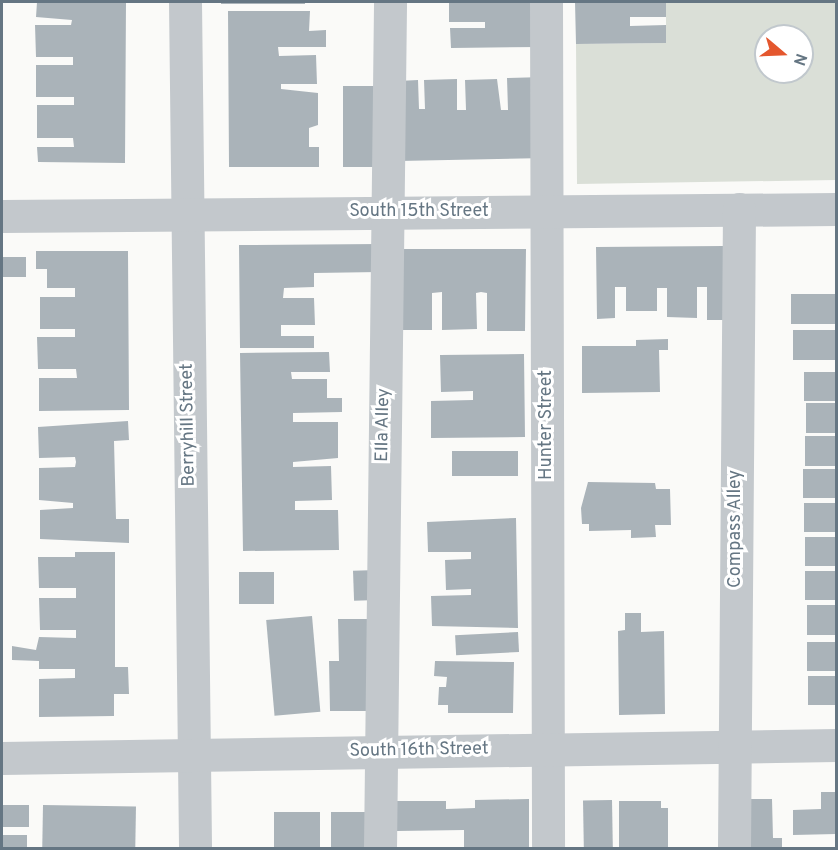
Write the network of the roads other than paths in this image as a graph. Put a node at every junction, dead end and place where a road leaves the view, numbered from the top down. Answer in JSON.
{"nodes":[{"id":1,"x":185,"y":2,"type":"edge"},
{"id":2,"x":390,"y":2,"type":"edge"},
{"id":3,"x":546,"y":2,"type":"edge"},
{"id":4,"x":739,"y":209,"type":"junction"},
{"id":5,"x":837,"y":209,"type":"edge"},
{"id":6,"x":548,"y":211,"type":"junction"},
{"id":7,"x":387,"y":213,"type":"junction"},
{"id":8,"x":186,"y":214,"type":"junction"},
{"id":9,"x":2,"y":216,"type":"edge"},
{"id":10,"x":837,"y":745,"type":"edge"},
{"id":11,"x":735,"y":746,"type":"junction"},
{"id":12,"x":546,"y":749,"type":"junction"},
{"id":13,"x":379,"y":752,"type":"junction"},
{"id":14,"x":194,"y":755,"type":"junction"},
{"id":15,"x":2,"y":758,"type":"edge"},
{"id":16,"x":195,"y":849,"type":"edge"},
{"id":17,"x":380,"y":849,"type":"edge"},
{"id":18,"x":548,"y":849,"type":"edge"},
{"id":19,"x":734,"y":849,"type":"edge"}],
"edges":[{"from":1,"to":8,"type":"street","name":"Berryhill Street"},
{"from":2,"to":7,"type":"street","name":"Ella Alley"},
{"from":3,"to":6,"type":"street","name":"Hunter Street"},
{"from":4,"to":5,"type":"street","name":"South 15th Street"},
{"from":4,"to":6,"type":"street","name":"South 15th Street"},
{"from":4,"to":11,"type":"street","name":"Compass Alley"},
{"from":6,"to":7,"type":"street","name":"South 15th Street"},
{"from":6,"to":12,"type":"street","name":"Hunter Street"},
{"from":7,"to":8,"type":"street","name":"South 15th Street"},
{"from":7,"to":13,"type":"street","name":"Ella Alley"},
{"from":8,"to":9,"type":"street","name":"South 15th Street"},
{"from":8,"to":14,"type":"street","name":"Berryhill Street"},
{"from":10,"to":11,"type":"street","name":"South 16th Street"},
{"from":11,"to":12,"type":"street","name":"South 16th Street"},
{"from":11,"to":19,"type":"street","name":"Compass Alley"},
{"from":12,"to":13,"type":"street","name":"South 16th Street"},
{"from":12,"to":18,"type":"street","name":"Hunter Street"},
{"from":13,"to":14,"type":"street","name":"South 16th Street"},
{"from":13,"to":17,"type":"street","name":"Ella Alley"},
{"from":14,"to":15,"type":"street","name":"South 16th Street"},
{"from":14,"to":16,"type":"street","name":"Berryhill Street"}]}
